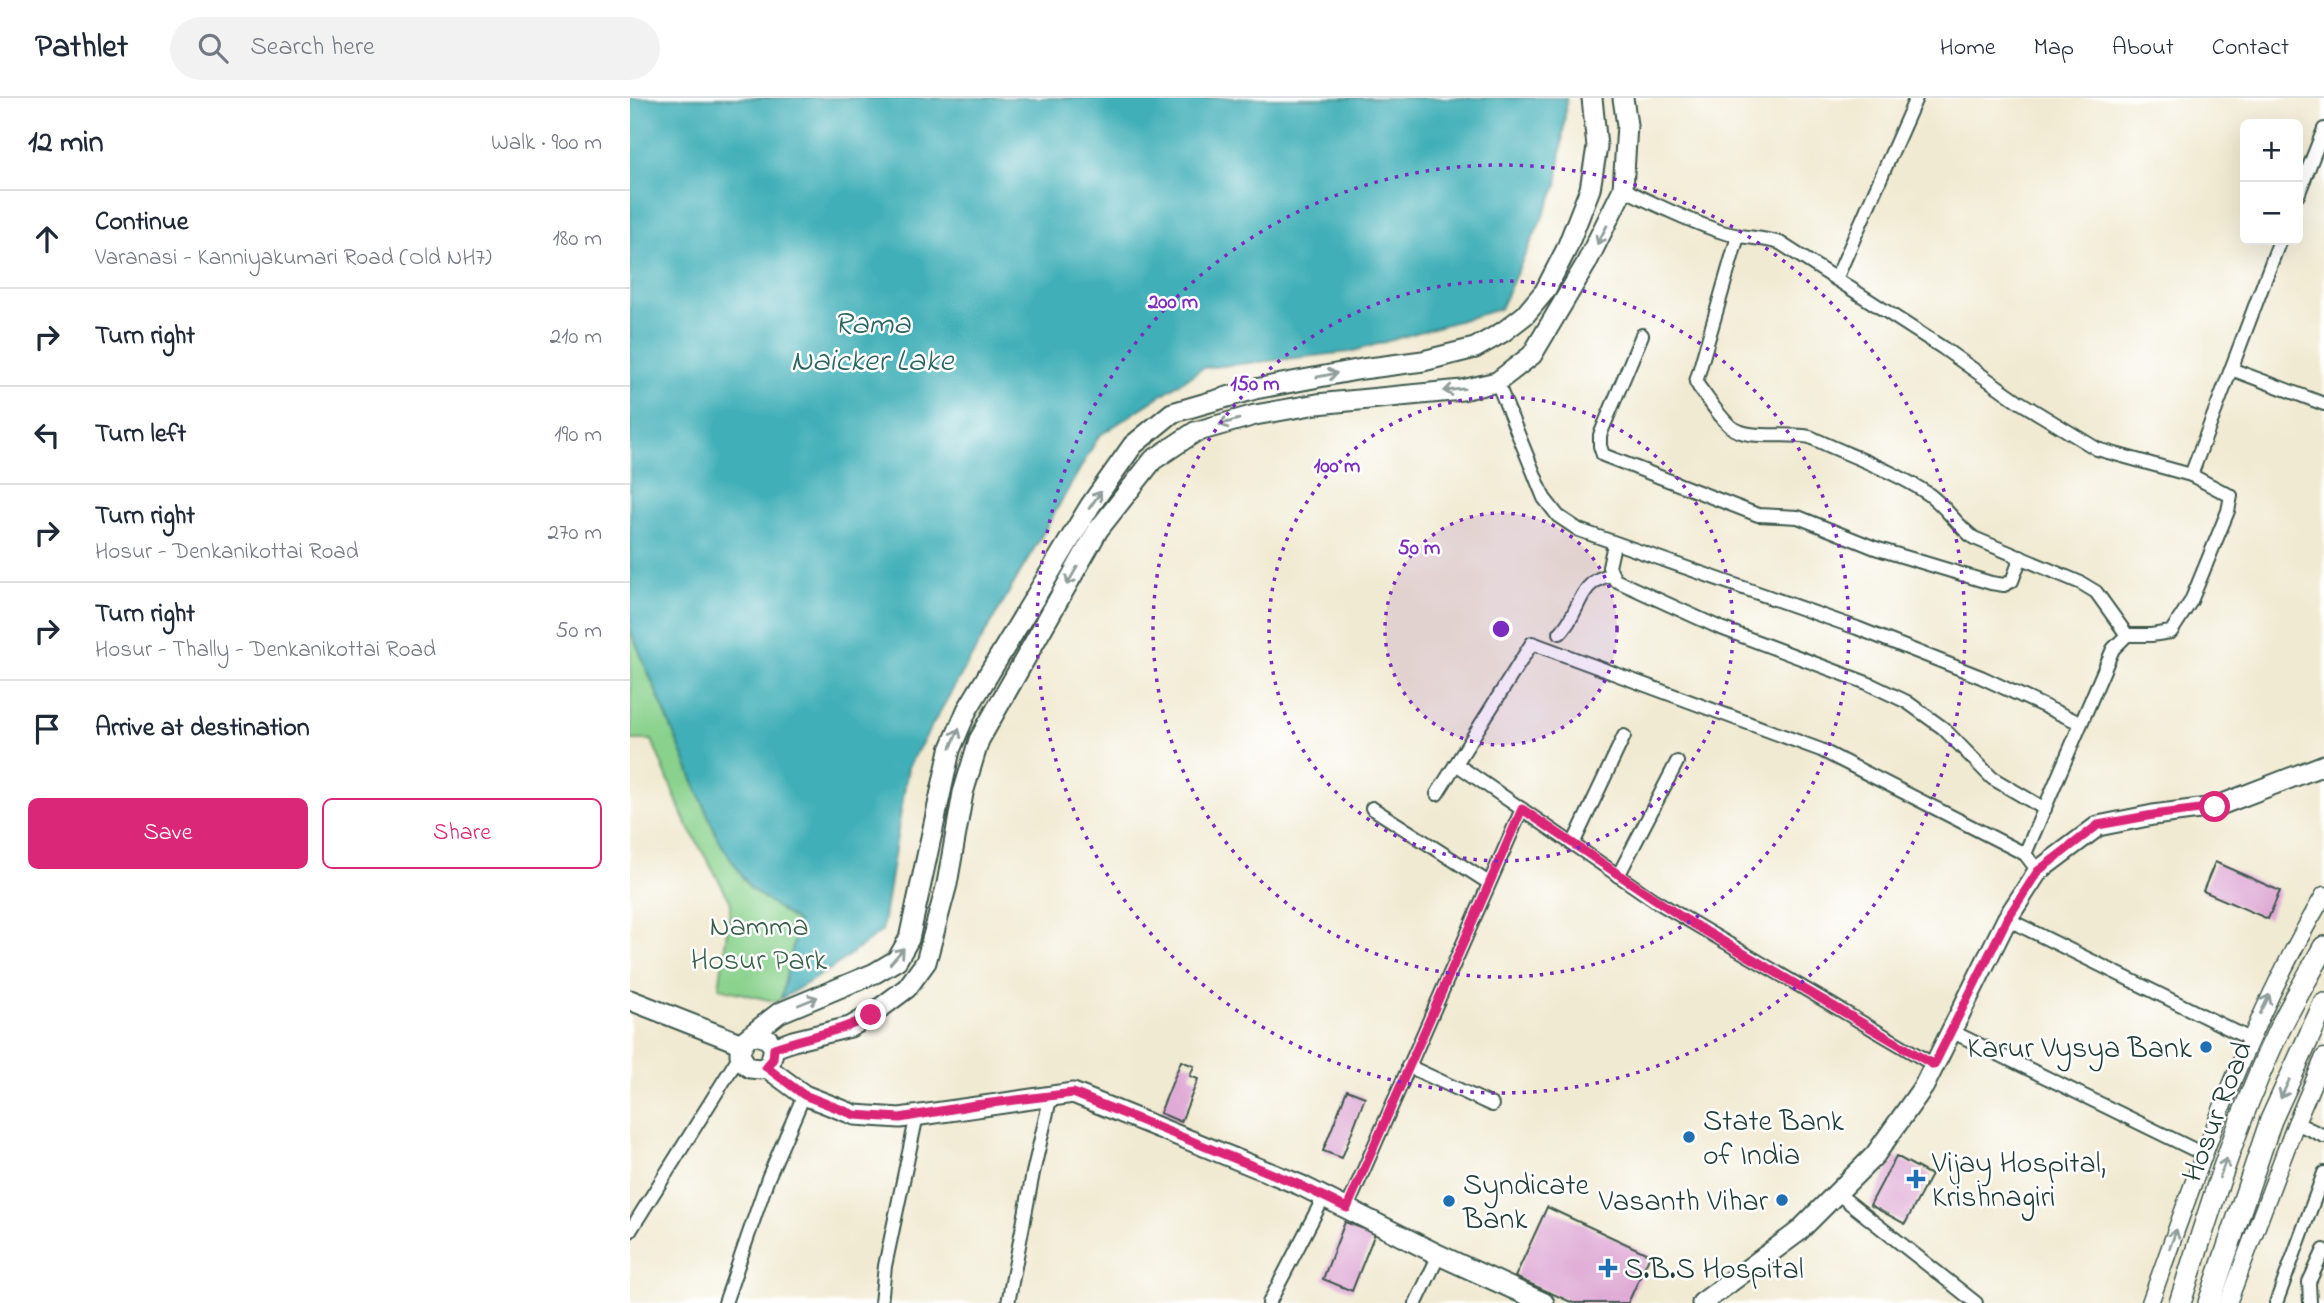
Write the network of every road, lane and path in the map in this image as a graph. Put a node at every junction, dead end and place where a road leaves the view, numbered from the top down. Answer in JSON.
{"nodes":[{"id":1,"x":1592,"y":98,"type":"edge"},
{"id":2,"x":1623,"y":98,"type":"edge"},
{"id":3,"x":1916,"y":98,"type":"edge"},
{"id":4,"x":2324,"y":129,"type":"edge"},
{"id":5,"x":2303,"y":182,"type":"edge"},
{"id":6,"x":1623,"y":189,"type":"junction"},
{"id":7,"x":1738,"y":236,"type":"junction"},
{"id":8,"x":2278,"y":245,"type":"edge"},
{"id":9,"x":1836,"y":279,"type":"junction"},
{"id":10,"x":1642,"y":335,"type":"dead end"},
{"id":11,"x":2231,"y":369,"type":"junction"},
{"id":12,"x":1497,"y":383,"type":"junction"},
{"id":13,"x":2324,"y":404,"type":"edge"},
{"id":14,"x":2191,"y":475,"type":"junction"},
{"id":15,"x":1614,"y":544,"type":"junction"},
{"id":16,"x":2021,"y":557,"type":"junction"},
{"id":17,"x":1611,"y":575,"type":"junction"},
{"id":18,"x":1560,"y":633,"type":"dead end"},
{"id":19,"x":2127,"y":635,"type":"junction"},
{"id":20,"x":2080,"y":723,"type":"junction"},
{"id":21,"x":1624,"y":736,"type":"dead end"},
{"id":22,"x":1677,"y":762,"type":"dead end"},
{"id":23,"x":1456,"y":764,"type":"junction"},
{"id":24,"x":2324,"y":765,"type":"edge"},
{"id":25,"x":1437,"y":794,"type":"dead end"},
{"id":26,"x":1372,"y":808,"type":"dead end"},
{"id":27,"x":1522,"y":809,"type":"junction"},
{"id":28,"x":2045,"y":809,"type":"junction"},
{"id":29,"x":1573,"y":844,"type":"junction"},
{"id":30,"x":2025,"y":854,"type":"junction"},
{"id":31,"x":2038,"y":871,"type":"junction"},
{"id":32,"x":1618,"y":876,"type":"junction"},
{"id":33,"x":1489,"y":883,"type":"junction"},
{"id":34,"x":2324,"y":895,"type":"edge"},
{"id":35,"x":2007,"y":919,"type":"junction"},
{"id":36,"x":2324,"y":947,"type":"edge"},
{"id":37,"x":630,"y":1000,"type":"edge"},
{"id":38,"x":2324,"y":1004,"type":"edge"},
{"id":39,"x":1951,"y":1031,"type":"junction"},
{"id":40,"x":2249,"y":1039,"type":"junction"},
{"id":41,"x":745,"y":1045,"type":"junction"},
{"id":42,"x":774,"y":1048,"type":"junction"},
{"id":43,"x":2324,"y":1057,"type":"edge"},
{"id":44,"x":1934,"y":1065,"type":"junction"},
{"id":45,"x":1408,"y":1066,"type":"junction"},
{"id":46,"x":766,"y":1067,"type":"junction"},
{"id":47,"x":804,"y":1095,"type":"junction"},
{"id":48,"x":1051,"y":1095,"type":"junction"},
{"id":49,"x":1492,"y":1105,"type":"dead end"},
{"id":50,"x":916,"y":1115,"type":"junction"},
{"id":51,"x":2296,"y":1123,"type":"junction"},
{"id":52,"x":2324,"y":1136,"type":"edge"},
{"id":53,"x":2203,"y":1154,"type":"junction"},
{"id":54,"x":2324,"y":1173,"type":"edge"},
{"id":55,"x":1837,"y":1193,"type":"junction"},
{"id":56,"x":1324,"y":1196,"type":"junction"},
{"id":57,"x":1347,"y":1208,"type":"junction"},
{"id":58,"x":630,"y":1231,"type":"edge"},
{"id":59,"x":2324,"y":1250,"type":"edge"},
{"id":60,"x":1439,"y":1255,"type":"junction"},
{"id":61,"x":725,"y":1303,"type":"edge"},
{"id":62,"x":881,"y":1303,"type":"edge"},
{"id":63,"x":1008,"y":1303,"type":"edge"},
{"id":64,"x":1269,"y":1303,"type":"edge"},
{"id":65,"x":1416,"y":1303,"type":"edge"},
{"id":66,"x":1545,"y":1303,"type":"edge"},
{"id":67,"x":1702,"y":1303,"type":"edge"},
{"id":68,"x":1976,"y":1303,"type":"edge"},
{"id":69,"x":2150,"y":1303,"type":"edge"},
{"id":70,"x":2180,"y":1303,"type":"edge"},
{"id":71,"x":2209,"y":1303,"type":"edge"},
{"id":72,"x":2228,"y":1303,"type":"edge"},
{"id":73,"x":2276,"y":1303,"type":"edge"},
{"id":74,"x":2310,"y":1303,"type":"edge"}],
"edges":[{"from":41,"to":1,"type":"main road","one_way":true},
{"from":2,"to":6,"type":"main road"},
{"from":3,"to":9,"type":"street"},
{"from":4,"to":5,"type":"street"},
{"from":6,"to":7,"type":"street"},
{"from":6,"to":12,"type":"main road","one_way":true},
{"from":7,"to":9,"type":"street"},
{"from":7,"to":16,"type":"street"},
{"from":8,"to":11,"type":"street"},
{"from":9,"to":14,"type":"street"},
{"from":10,"to":16,"type":"street"},
{"from":11,"to":13,"type":"street"},
{"from":11,"to":14,"type":"street"},
{"from":12,"to":15,"type":"street"},
{"from":12,"to":42,"type":"main road","one_way":true},
{"from":14,"to":19,"type":"street"},
{"from":15,"to":17,"type":"street"},
{"from":15,"to":20,"type":"street"},
{"from":16,"to":19,"type":"street"},
{"from":17,"to":18,"type":"street"},
{"from":17,"to":28,"type":"street"},
{"from":19,"to":20,"type":"street"},
{"from":20,"to":28,"type":"street"},
{"from":21,"to":29,"type":"street"},
{"from":22,"to":32,"type":"street"},
{"from":23,"to":25,"type":"street"},
{"from":23,"to":27,"type":"street"},
{"from":23,"to":30,"type":"street"},
{"from":24,"to":31,"type":"main road"},
{"from":26,"to":33,"type":"street"},
{"from":27,"to":29,"type":"street"},
{"from":27,"to":33,"type":"street"},
{"from":28,"to":30,"type":"street"},
{"from":29,"to":32,"type":"street"},
{"from":30,"to":31,"type":"street"},
{"from":31,"to":35,"type":"main road"},
{"from":32,"to":44,"type":"street"},
{"from":33,"to":45,"type":"street"},
{"from":40,"to":34,"type":"street","one_way":true},
{"from":35,"to":39,"type":"main road"},
{"from":35,"to":40,"type":"street"},
{"from":70,"to":36,"type":"highway","name":"Hosur Road","one_way":true},
{"from":37,"to":41,"type":"main road"},
{"from":38,"to":71,"type":"highway","name":"Hosur Road","one_way":true},
{"from":39,"to":44,"type":"main road"},
{"from":39,"to":53,"type":"street"},
{"from":40,"to":53,"type":"street"},
{"from":41,"to":42,"type":"main road"},
{"from":41,"to":46,"type":"main road"},
{"from":41,"to":58,"type":"street"},
{"from":42,"to":46,"type":"main road"},
{"from":43,"to":51,"type":"street"},
{"from":44,"to":55,"type":"main road"},
{"from":45,"to":49,"type":"street"},
{"from":45,"to":57,"type":"street"},
{"from":46,"to":47,"type":"main road"},
{"from":47,"to":50,"type":"main road"},
{"from":47,"to":61,"type":"street"},
{"from":48,"to":50,"type":"main road"},
{"from":48,"to":56,"type":"main road"},
{"from":48,"to":63,"type":"street"},
{"from":50,"to":62,"type":"street"},
{"from":51,"to":52,"type":"street"},
{"from":51,"to":72,"type":"street"},
{"from":69,"to":53,"type":"street","one_way":true},
{"from":54,"to":73,"type":"street"},
{"from":55,"to":67,"type":"main road"},
{"from":55,"to":68,"type":"street"},
{"from":56,"to":57,"type":"main road"},
{"from":56,"to":64,"type":"street"},
{"from":57,"to":60,"type":"main road"},
{"from":59,"to":74,"type":"street"},
{"from":60,"to":65,"type":"street"},
{"from":60,"to":66,"type":"main road"}]}
